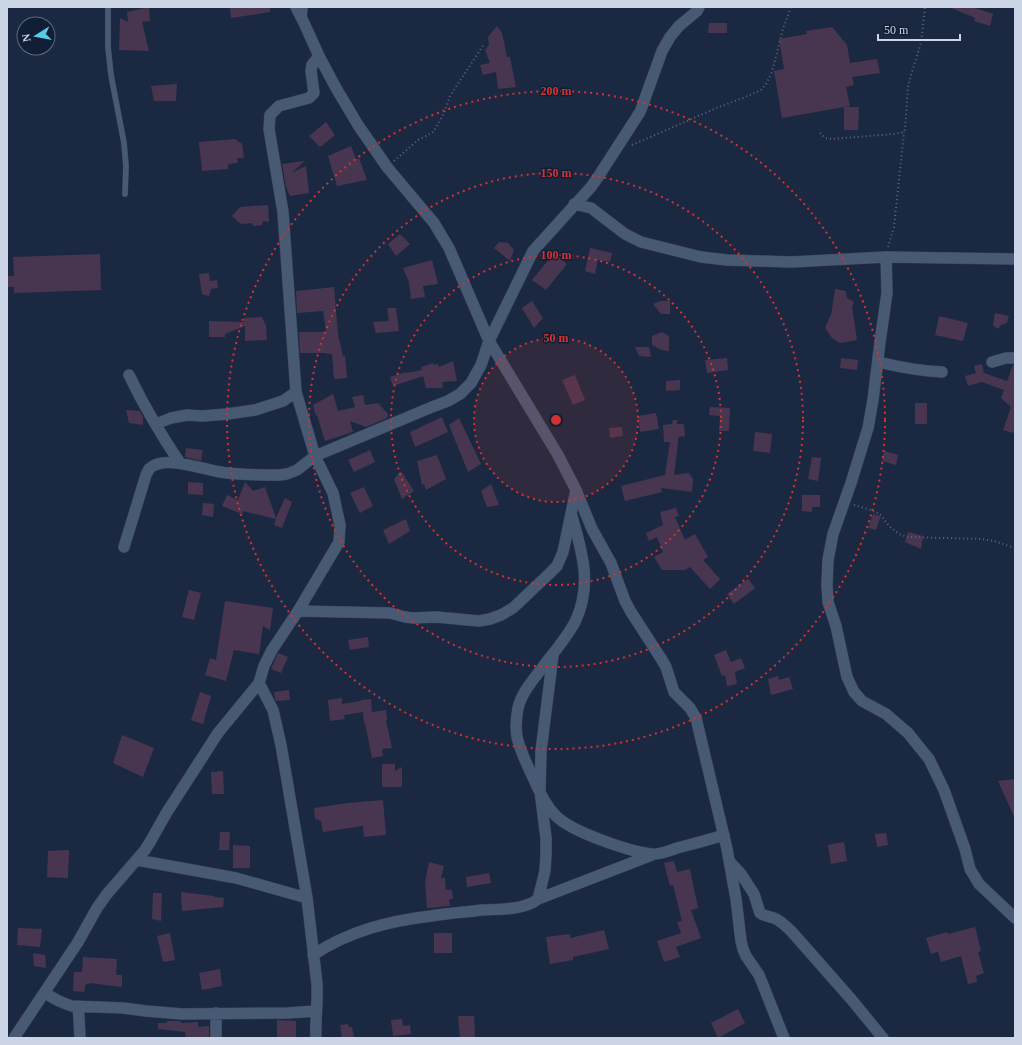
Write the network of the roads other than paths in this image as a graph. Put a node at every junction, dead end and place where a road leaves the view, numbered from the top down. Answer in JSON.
{"nodes":[{"id":1,"x":108,"y":7,"type":"edge"},
{"id":2,"x":296,"y":7,"type":"edge"},
{"id":3,"x":305,"y":7,"type":"edge"},
{"id":4,"x":699,"y":7,"type":"edge"},
{"id":5,"x":304,"y":23,"type":"junction"},
{"id":6,"x":319,"y":56,"type":"junction"},
{"id":7,"x":125,"y":194,"type":"dead end"},
{"id":8,"x":574,"y":204,"type":"junction"},
{"id":9,"x":886,"y":257,"type":"junction"},
{"id":10,"x":1015,"y":259,"type":"edge"},
{"id":11,"x":489,"y":341,"type":"junction"},
{"id":12,"x":1015,"y":358,"type":"edge"},
{"id":13,"x":878,"y":362,"type":"junction"},
{"id":14,"x":992,"y":362,"type":"dead end"},
{"id":15,"x":942,"y":372,"type":"dead end"},
{"id":16,"x":129,"y":375,"type":"dead end"},
{"id":17,"x":296,"y":392,"type":"junction"},
{"id":18,"x":156,"y":424,"type":"junction"},
{"id":19,"x":315,"y":456,"type":"junction"},
{"id":20,"x":180,"y":463,"type":"junction"},
{"id":21,"x":576,"y":490,"type":"junction"},
{"id":22,"x":572,"y":513,"type":"junction"},
{"id":23,"x":124,"y":547,"type":"dead end"},
{"id":24,"x":298,"y":611,"type":"junction"},
{"id":25,"x":553,"y":654,"type":"junction"},
{"id":26,"x":259,"y":683,"type":"junction"},
{"id":27,"x":540,"y":791,"type":"junction"},
{"id":28,"x":724,"y":836,"type":"junction"},
{"id":29,"x":652,"y":855,"type":"junction"},
{"id":30,"x":136,"y":860,"type":"junction"},
{"id":31,"x":730,"y":862,"type":"junction"},
{"id":32,"x":307,"y":898,"type":"junction"},
{"id":33,"x":538,"y":899,"type":"junction"},
{"id":34,"x":1015,"y":918,"type":"edge"},
{"id":35,"x":313,"y":955,"type":"junction"},
{"id":36,"x":45,"y":993,"type":"junction"},
{"id":37,"x":78,"y":1007,"type":"junction"},
{"id":38,"x":316,"y":1010,"type":"junction"},
{"id":39,"x":216,"y":1014,"type":"junction"},
{"id":40,"x":14,"y":1038,"type":"edge"},
{"id":41,"x":80,"y":1038,"type":"edge"},
{"id":42,"x":216,"y":1038,"type":"edge"},
{"id":43,"x":316,"y":1038,"type":"edge"},
{"id":44,"x":784,"y":1038,"type":"edge"},
{"id":45,"x":883,"y":1038,"type":"edge"}],
"edges":[{"from":1,"to":7,"type":"lane"},
{"from":2,"to":5,"type":"street"},
{"from":3,"to":5,"type":"lane"},
{"from":4,"to":8,"type":"street"},
{"from":5,"to":6,"type":"street"},
{"from":6,"to":11,"type":"street"},
{"from":6,"to":17,"type":"street"},
{"from":8,"to":9,"type":"street"},
{"from":8,"to":11,"type":"street"},
{"from":9,"to":10,"type":"street"},
{"from":9,"to":13,"type":"street"},
{"from":11,"to":19,"type":"street"},
{"from":11,"to":21,"type":"street"},
{"from":12,"to":14,"type":"street"},
{"from":13,"to":15,"type":"street"},
{"from":13,"to":34,"type":"street"},
{"from":16,"to":18,"type":"street"},
{"from":17,"to":18,"type":"street"},
{"from":17,"to":19,"type":"street"},
{"from":18,"to":20,"type":"street"},
{"from":19,"to":20,"type":"street"},
{"from":19,"to":24,"type":"street"},
{"from":20,"to":23,"type":"street"},
{"from":21,"to":22,"type":"street"},
{"from":21,"to":28,"type":"street"},
{"from":22,"to":24,"type":"street"},
{"from":22,"to":25,"type":"street"},
{"from":24,"to":26,"type":"street"},
{"from":25,"to":27,"type":"street"},
{"from":25,"to":27,"type":"street"},
{"from":26,"to":30,"type":"street"},
{"from":26,"to":32,"type":"street"},
{"from":27,"to":29,"type":"street"},
{"from":27,"to":33,"type":"street"},
{"from":28,"to":29,"type":"street"},
{"from":28,"to":31,"type":"street"},
{"from":29,"to":33,"type":"street"},
{"from":30,"to":32,"type":"street"},
{"from":30,"to":36,"type":"street"},
{"from":31,"to":44,"type":"street"},
{"from":31,"to":45,"type":"street"},
{"from":32,"to":35,"type":"street"},
{"from":33,"to":35,"type":"street"},
{"from":35,"to":38,"type":"street"},
{"from":36,"to":37,"type":"street"},
{"from":36,"to":40,"type":"street"},
{"from":37,"to":39,"type":"street"},
{"from":37,"to":41,"type":"street"},
{"from":38,"to":39,"type":"street"},
{"from":38,"to":43,"type":"street"},
{"from":39,"to":42,"type":"street"}]}
